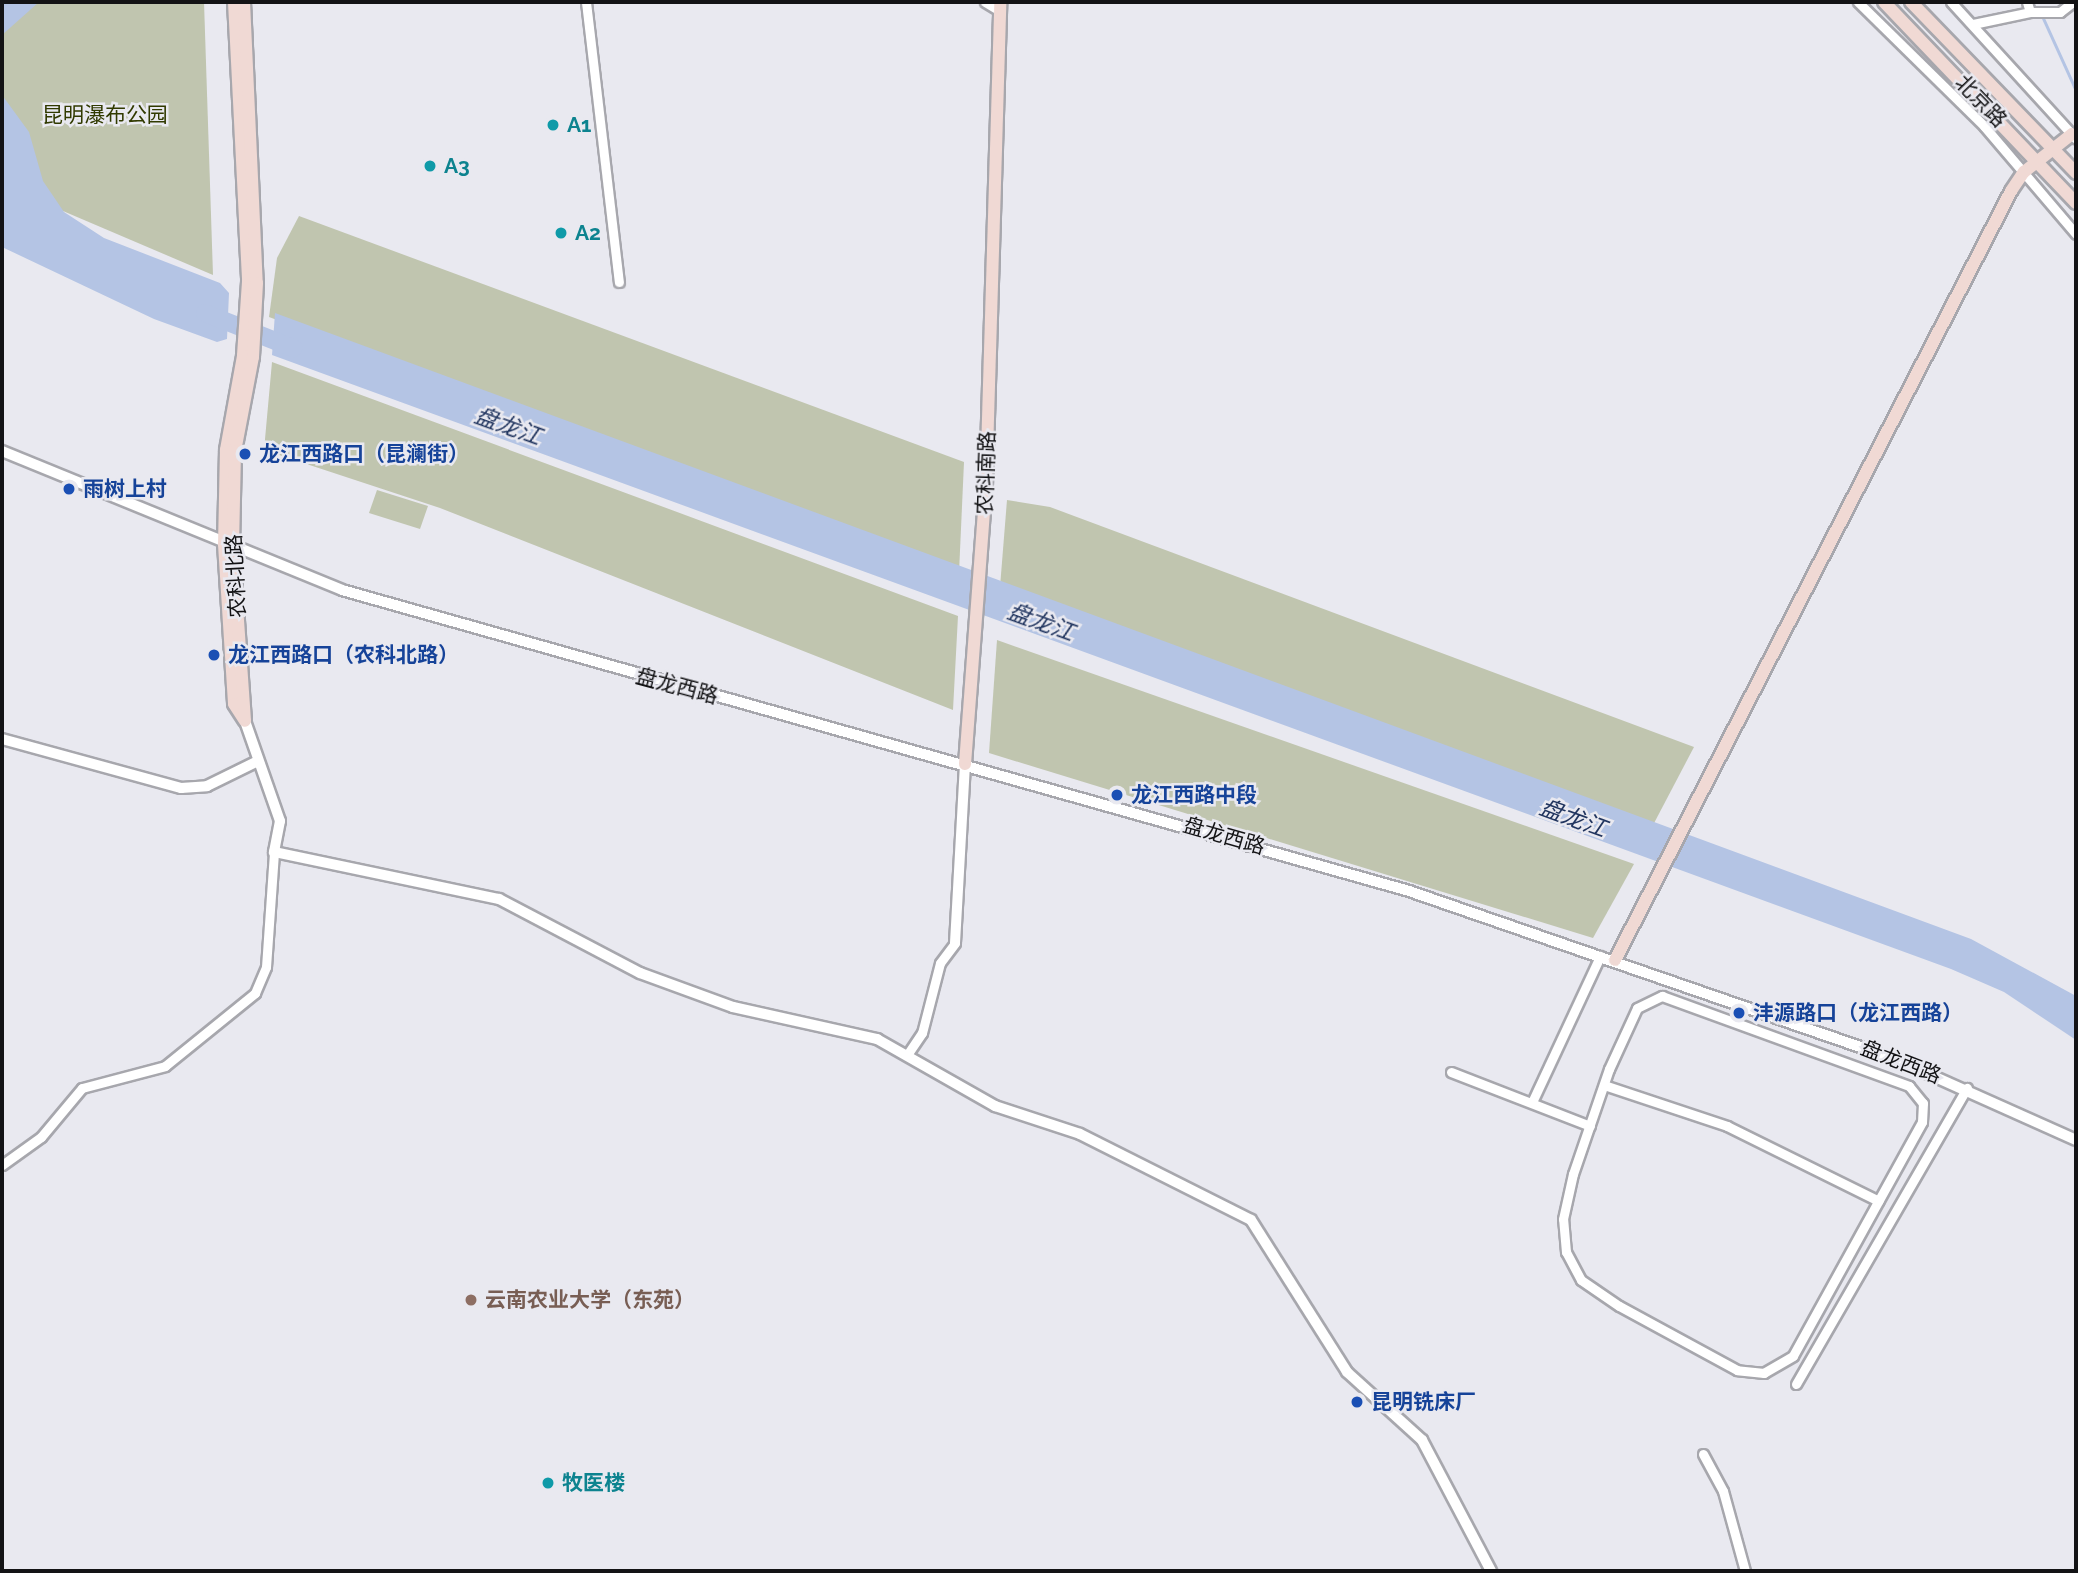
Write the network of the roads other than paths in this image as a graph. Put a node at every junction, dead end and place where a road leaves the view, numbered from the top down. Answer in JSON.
{"nodes":[{"id":1,"x":234,"y":2,"type":"edge"},
{"id":2,"x":244,"y":2,"type":"edge"},
{"id":3,"x":586,"y":2,"type":"edge"},
{"id":4,"x":985,"y":2,"type":"edge"},
{"id":5,"x":1858,"y":2,"type":"edge"},
{"id":6,"x":1884,"y":2,"type":"edge"},
{"id":7,"x":1911,"y":2,"type":"edge"},
{"id":8,"x":1951,"y":2,"type":"edge"},
{"id":9,"x":2027,"y":2,"type":"edge"},
{"id":10,"x":2073,"y":2,"type":"edge"},
{"id":11,"x":1000,"y":6,"type":"edge"},
{"id":12,"x":2030,"y":12,"type":"junction"},
{"id":13,"x":1973,"y":24,"type":"junction"},
{"id":14,"x":2074,"y":136,"type":"edge"},
{"id":15,"x":2052,"y":148,"type":"junction"},
{"id":16,"x":2038,"y":160,"type":"junction"},
{"id":17,"x":2024,"y":172,"type":"junction"},
{"id":18,"x":2076,"y":173,"type":"edge"},
{"id":19,"x":2076,"y":203,"type":"edge"},
{"id":20,"x":2076,"y":234,"type":"edge"},
{"id":21,"x":253,"y":282,"type":"junction"},
{"id":22,"x":619,"y":282,"type":"dead end"},
{"id":23,"x":2,"y":451,"type":"edge"},
{"id":24,"x":229,"y":546,"type":"junction"},
{"id":25,"x":245,"y":721,"type":"joint"},
{"id":26,"x":2,"y":739,"type":"edge"},
{"id":27,"x":256,"y":762,"type":"junction"},
{"id":28,"x":965,"y":764,"type":"junction"},
{"id":29,"x":274,"y":852,"type":"junction"},
{"id":30,"x":955,"y":943,"type":"joint"},
{"id":31,"x":1600,"y":956,"type":"junction"},
{"id":32,"x":1615,"y":960,"type":"junction"},
{"id":33,"x":907,"y":1055,"type":"junction"},
{"id":34,"x":1451,"y":1072,"type":"dead end"},
{"id":35,"x":1604,"y":1085,"type":"junction"},
{"id":36,"x":1967,"y":1088,"type":"junction"},
{"id":37,"x":1533,"y":1100,"type":"junction"},
{"id":38,"x":1590,"y":1126,"type":"junction"},
{"id":39,"x":2076,"y":1140,"type":"edge"},
{"id":40,"x":2,"y":1165,"type":"edge"},
{"id":41,"x":1878,"y":1201,"type":"junction"},
{"id":42,"x":1796,"y":1384,"type":"dead end"},
{"id":43,"x":1703,"y":1454,"type":"dead end"},
{"id":44,"x":1491,"y":1571,"type":"edge"},
{"id":45,"x":1745,"y":1571,"type":"edge"}],
"edges":[{"from":1,"to":21,"type":"main road"},
{"from":2,"to":21,"type":"main road"},
{"from":3,"to":22,"type":"street"},
{"from":4,"to":11,"type":"street"},
{"from":5,"to":17,"type":"street"},
{"from":6,"to":16,"type":"main road","name":"北京路"},
{"from":7,"to":15,"type":"main road","name":"北京路"},
{"from":8,"to":13,"type":"street"},
{"from":9,"to":12,"type":"street"},
{"from":10,"to":12,"type":"street"},
{"from":11,"to":28,"type":"main road","name":"农科南路"},
{"from":12,"to":13,"type":"street"},
{"from":13,"to":14,"type":"street"},
{"from":14,"to":15,"type":"main road"},
{"from":15,"to":16,"type":"main road"},
{"from":15,"to":18,"type":"main road","name":"北京路"},
{"from":16,"to":17,"type":"main road"},
{"from":16,"to":19,"type":"main road","name":"北京路"},
{"from":17,"to":20,"type":"street"},
{"from":17,"to":32,"type":"main road"},
{"from":21,"to":24,"type":"main road","name":"农科北路"},
{"from":23,"to":24,"type":"street","name":"盘龙西路"},
{"from":24,"to":25,"type":"main road","name":"农科北路"},
{"from":24,"to":28,"type":"street","name":"盘龙西路"},
{"from":25,"to":27,"type":"street"},
{"from":26,"to":27,"type":"street"},
{"from":27,"to":29,"type":"street"},
{"from":28,"to":30,"type":"street","name":"农科南路"},
{"from":28,"to":31,"type":"street","name":"盘龙西路"},
{"from":29,"to":33,"type":"street"},
{"from":29,"to":40,"type":"street"},
{"from":30,"to":33,"type":"street"},
{"from":31,"to":32,"type":"street","name":"盘龙西路"},
{"from":31,"to":37,"type":"street"},
{"from":32,"to":36,"type":"street","name":"盘龙西路"},
{"from":33,"to":44,"type":"street"},
{"from":34,"to":37,"type":"street"},
{"from":35,"to":38,"type":"street"},
{"from":35,"to":41,"type":"street"},
{"from":35,"to":41,"type":"street"},
{"from":36,"to":39,"type":"street","name":"盘龙西路"},
{"from":36,"to":42,"type":"street"},
{"from":37,"to":38,"type":"street"},
{"from":38,"to":41,"type":"street"},
{"from":43,"to":45,"type":"street"}]}
